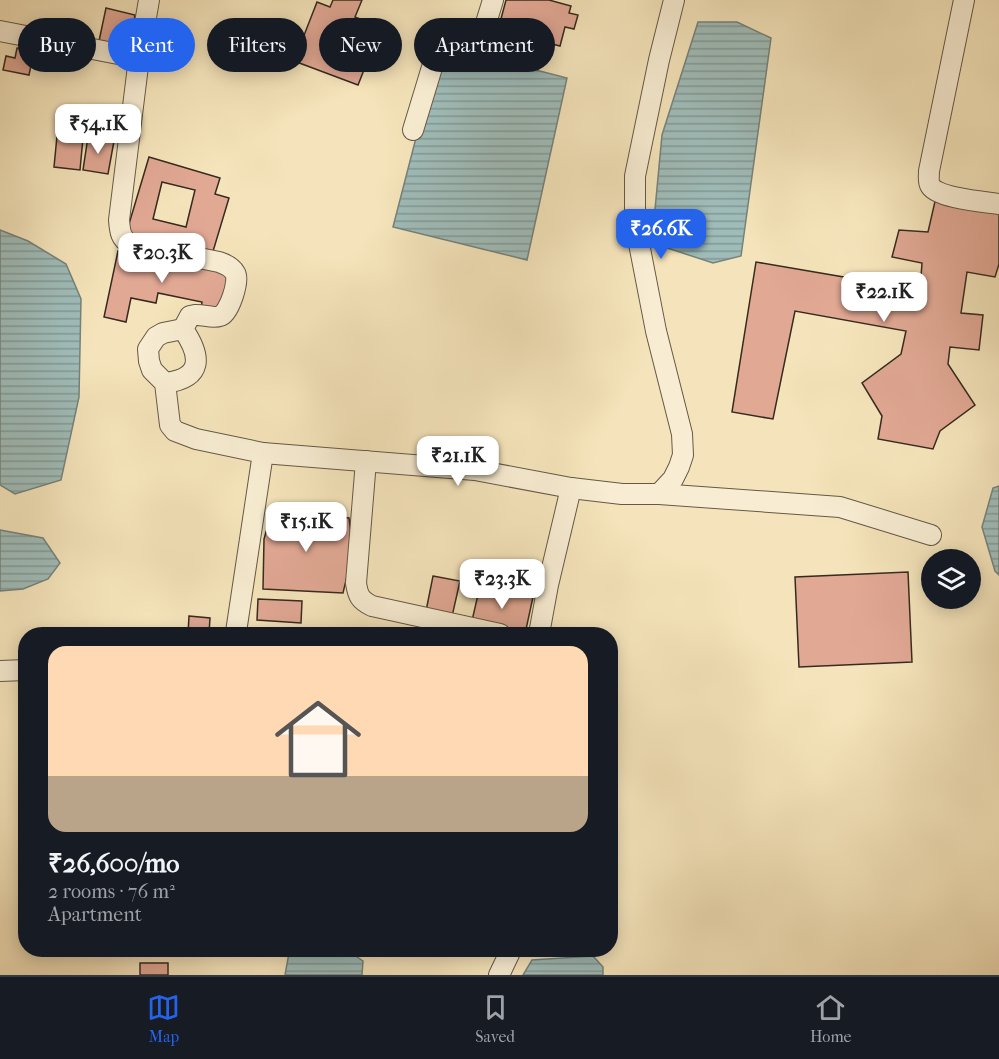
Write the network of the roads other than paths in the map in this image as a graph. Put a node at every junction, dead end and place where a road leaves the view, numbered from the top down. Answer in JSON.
{"nodes":[{"id":1,"x":149,"y":0,"type":"edge"},
{"id":2,"x":493,"y":0,"type":"edge"},
{"id":3,"x":674,"y":0,"type":"edge"},
{"id":4,"x":964,"y":0,"type":"edge"},
{"id":5,"x":146,"y":18,"type":"edge"},
{"id":6,"x":0,"y":31,"type":"edge"},
{"id":7,"x":108,"y":52,"type":"edge"},
{"id":8,"x":137,"y":72,"type":"edge"},
{"id":9,"x":413,"y":130,"type":"dead end"},
{"id":10,"x":999,"y":204,"type":"edge"},
{"id":11,"x":183,"y":329,"type":"junction"},
{"id":12,"x":165,"y":383,"type":"junction"},
{"id":13,"x":263,"y":453,"type":"junction"},
{"id":14,"x":366,"y":461,"type":"junction"},
{"id":15,"x":572,"y":488,"type":"junction"},
{"id":16,"x":659,"y":494,"type":"junction"},
{"id":17,"x":931,"y":535,"type":"dead end"},
{"id":18,"x":237,"y":627,"type":"edge"},
{"id":19,"x":468,"y":627,"type":"edge"},
{"id":20,"x":540,"y":627,"type":"edge"},
{"id":21,"x":18,"y":670,"type":"edge"},
{"id":22,"x":0,"y":671,"type":"edge"},
{"id":23,"x":508,"y":957,"type":"edge"},
{"id":24,"x":499,"y":975,"type":"edge"}],
"edges":[{"from":1,"to":5,"type":"street"},
{"from":2,"to":9,"type":"street"},
{"from":3,"to":16,"type":"street"},
{"from":4,"to":10,"type":"street"},
{"from":6,"to":7,"type":"street"},
{"from":8,"to":11,"type":"street"},
{"from":11,"to":12,"type":"street"},
{"from":11,"to":12,"type":"street"},
{"from":12,"to":13,"type":"street"},
{"from":13,"to":14,"type":"street"},
{"from":13,"to":18,"type":"street"},
{"from":14,"to":15,"type":"street"},
{"from":14,"to":19,"type":"street"},
{"from":15,"to":16,"type":"street"},
{"from":15,"to":20,"type":"street"},
{"from":16,"to":17,"type":"street"},
{"from":21,"to":22,"type":"street"},
{"from":23,"to":24,"type":"street"}]}
